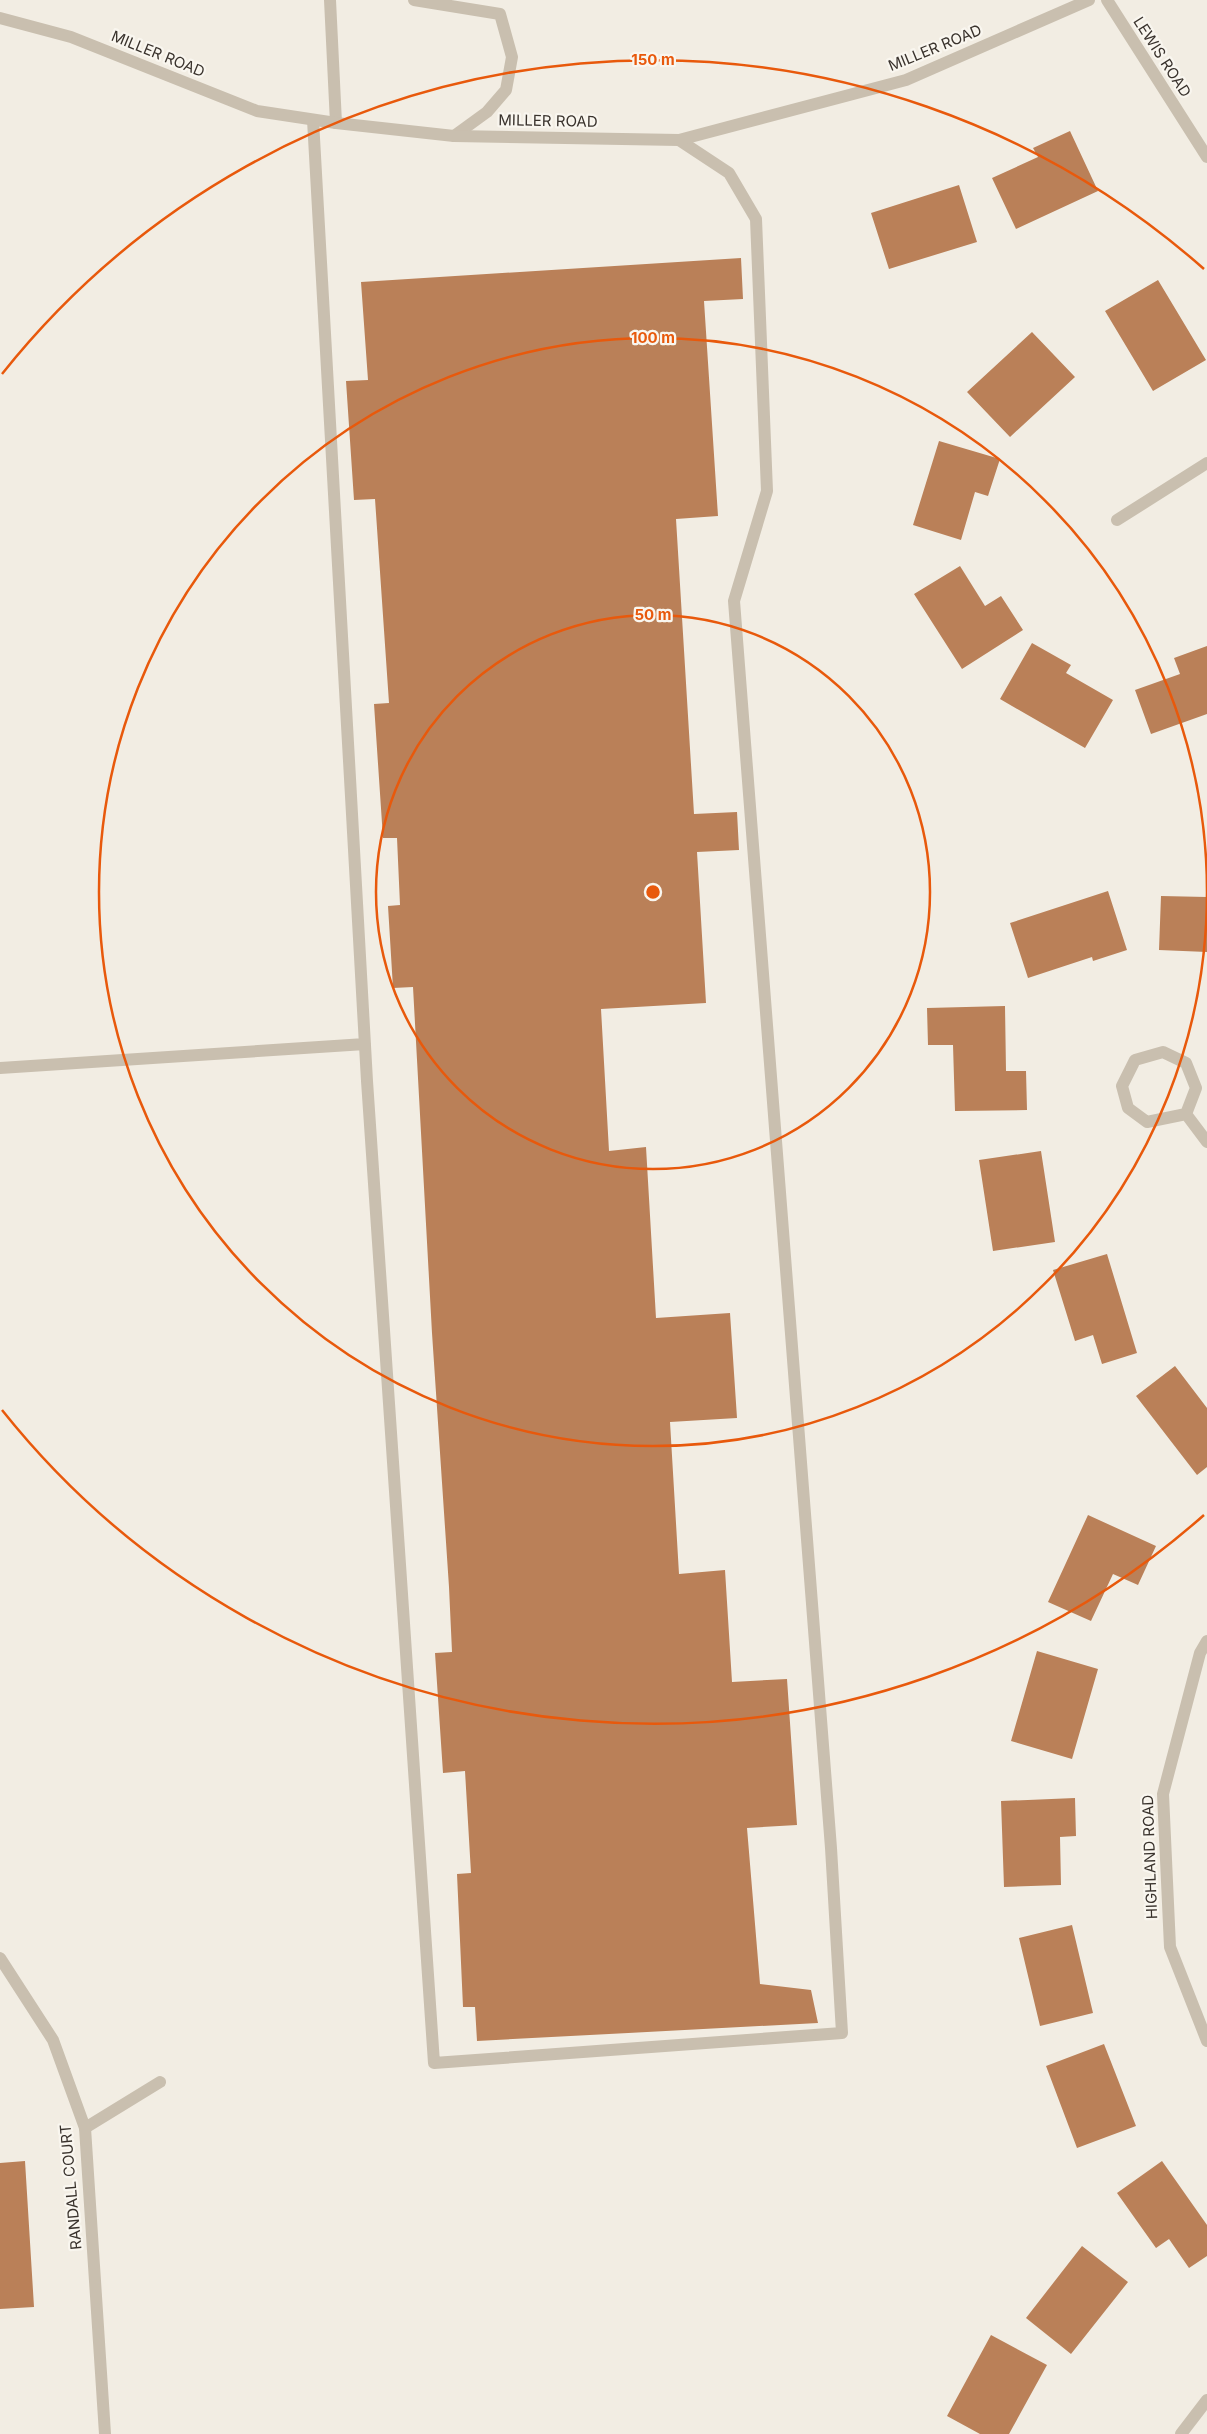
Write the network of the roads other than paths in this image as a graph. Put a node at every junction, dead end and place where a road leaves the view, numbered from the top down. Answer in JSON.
{"nodes":[{"id":1,"x":330,"y":0,"type":"edge"},
{"id":2,"x":414,"y":0,"type":"edge"},
{"id":3,"x":1089,"y":0,"type":"edge"},
{"id":4,"x":1107,"y":0,"type":"edge"},
{"id":5,"x":0,"y":18,"type":"edge"},
{"id":6,"x":313,"y":120,"type":"junction"},
{"id":7,"x":336,"y":123,"type":"junction"},
{"id":8,"x":454,"y":136,"type":"junction"},
{"id":9,"x":679,"y":140,"type":"junction"},
{"id":10,"x":1207,"y":157,"type":"edge"},
{"id":11,"x":1207,"y":463,"type":"edge"},
{"id":12,"x":1117,"y":520,"type":"dead end"},
{"id":13,"x":365,"y":1044,"type":"junction"},
{"id":14,"x":0,"y":1068,"type":"edge"},
{"id":15,"x":1186,"y":1114,"type":"junction"},
{"id":16,"x":1207,"y":1142,"type":"edge"},
{"id":17,"x":1207,"y":1641,"type":"edge"},
{"id":18,"x":0,"y":1958,"type":"edge"},
{"id":19,"x":1207,"y":2041,"type":"edge"},
{"id":20,"x":160,"y":2082,"type":"dead end"},
{"id":21,"x":85,"y":2128,"type":"junction"},
{"id":22,"x":1207,"y":2400,"type":"edge"},
{"id":23,"x":105,"y":2434,"type":"edge"},
{"id":24,"x":1181,"y":2434,"type":"edge"}],
"edges":[{"from":1,"to":7,"type":"street"},
{"from":2,"to":8,"type":"street"},
{"from":3,"to":9,"type":"street","name":"MILLER ROAD"},
{"from":4,"to":10,"type":"street","name":"LEWIS ROAD"},
{"from":5,"to":6,"type":"street","name":"MILLER ROAD"},
{"from":6,"to":7,"type":"street","name":"MILLER ROAD"},
{"from":6,"to":13,"type":"street"},
{"from":7,"to":8,"type":"street","name":"MILLER ROAD"},
{"from":8,"to":9,"type":"street","name":"MILLER ROAD"},
{"from":9,"to":13,"type":"street"},
{"from":11,"to":12,"type":"street"},
{"from":13,"to":14,"type":"street"},
{"from":15,"to":15,"type":"street"},
{"from":15,"to":16,"type":"street"},
{"from":17,"to":19,"type":"street","name":"HIGHLAND ROAD"},
{"from":18,"to":21,"type":"street","name":"RANDALL COURT"},
{"from":20,"to":21,"type":"street"},
{"from":21,"to":23,"type":"street","name":"RANDALL COURT"},
{"from":22,"to":24,"type":"street"}]}
